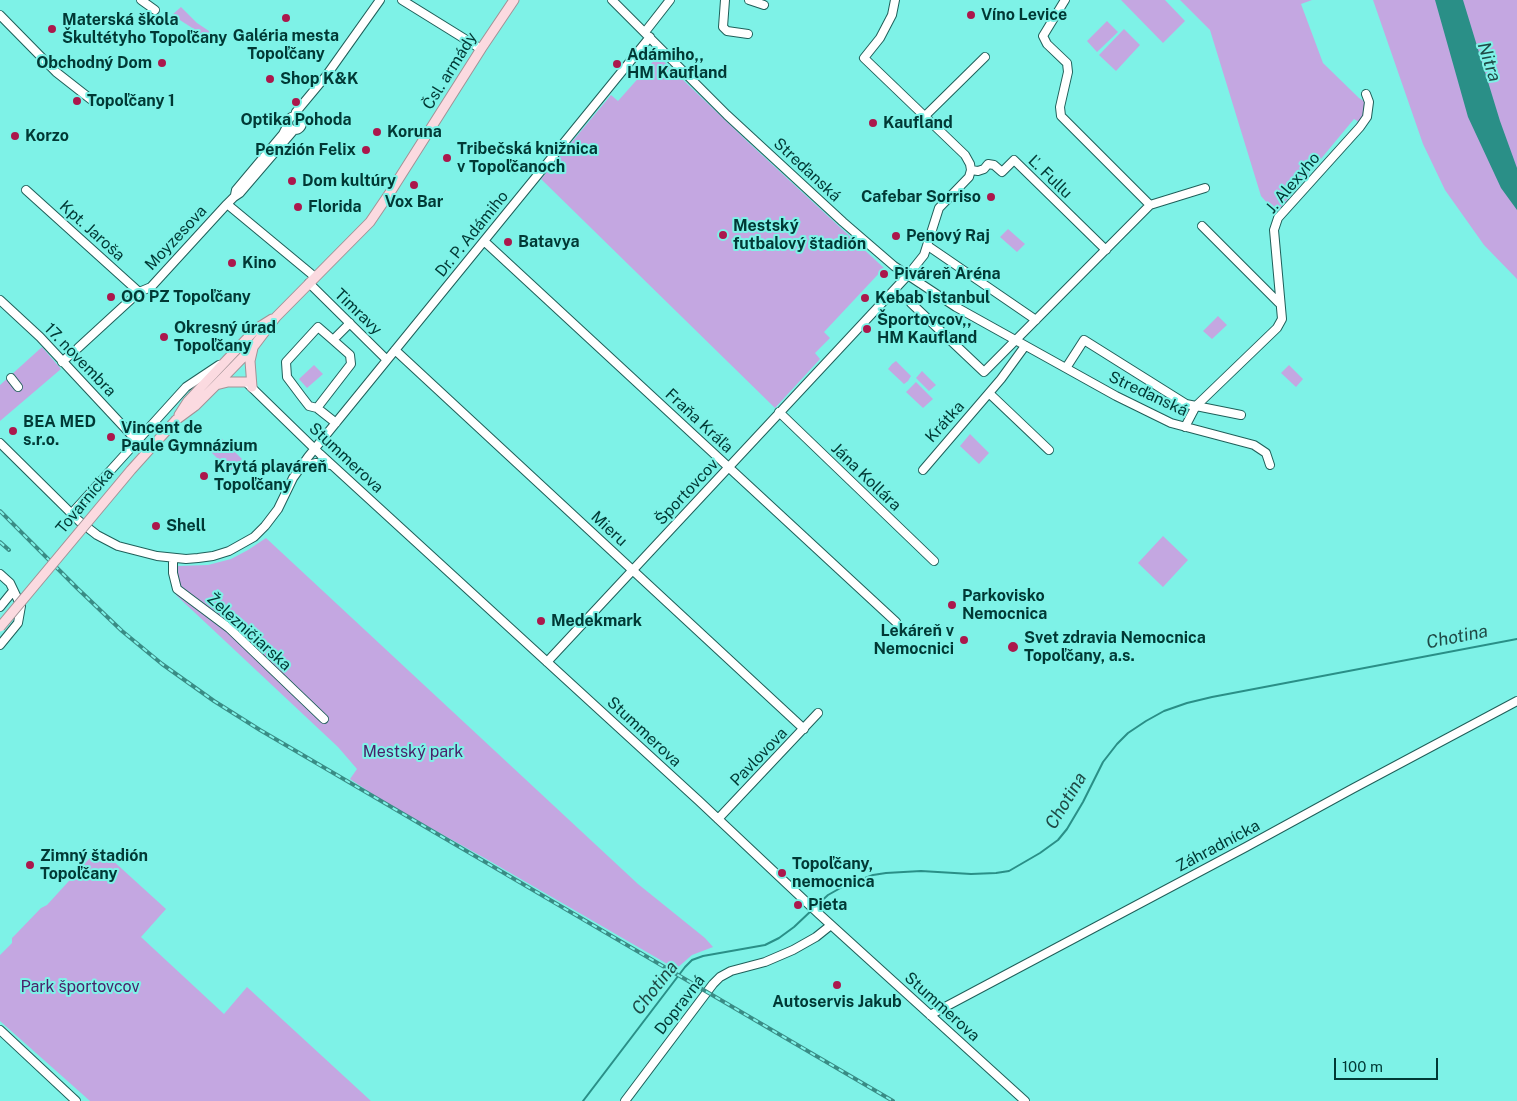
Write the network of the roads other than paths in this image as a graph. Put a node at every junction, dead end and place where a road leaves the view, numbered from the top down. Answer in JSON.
{"nodes":[{"id":1,"x":141,"y":0,"type":"edge"},
{"id":2,"x":380,"y":0,"type":"edge"},
{"id":3,"x":402,"y":0,"type":"edge"},
{"id":4,"x":514,"y":0,"type":"edge"},
{"id":5,"x":612,"y":0,"type":"edge"},
{"id":6,"x":670,"y":0,"type":"edge"},
{"id":7,"x":726,"y":0,"type":"edge"},
{"id":8,"x":749,"y":0,"type":"edge"},
{"id":9,"x":895,"y":0,"type":"edge"},
{"id":10,"x":1065,"y":0,"type":"edge"},
{"id":11,"x":764,"y":5,"type":"dead end"},
{"id":12,"x":155,"y":10,"type":"dead end"},
{"id":13,"x":0,"y":14,"type":"edge"},
{"id":14,"x":748,"y":34,"type":"dead end"},
{"id":15,"x":647,"y":35,"type":"junction"},
{"id":16,"x":481,"y":49,"type":"junction"},
{"id":17,"x":985,"y":57,"type":"dead end"},
{"id":18,"x":1366,"y":94,"type":"dead end"},
{"id":19,"x":93,"y":101,"type":"dead end"},
{"id":20,"x":296,"y":112,"type":"dead end"},
{"id":21,"x":925,"y":116,"type":"junction"},
{"id":22,"x":288,"y":124,"type":"junction"},
{"id":23,"x":294,"y":130,"type":"junction"},
{"id":24,"x":971,"y":170,"type":"junction"},
{"id":25,"x":1205,"y":188,"type":"dead end"},
{"id":26,"x":26,"y":190,"type":"dead end"},
{"id":27,"x":234,"y":197,"type":"junction"},
{"id":28,"x":227,"y":204,"type":"junction"},
{"id":29,"x":1150,"y":205,"type":"junction"},
{"id":30,"x":1202,"y":226,"type":"dead end"},
{"id":31,"x":484,"y":241,"type":"junction"},
{"id":32,"x":928,"y":246,"type":"junction"},
{"id":33,"x":1106,"y":250,"type":"junction"},
{"id":34,"x":908,"y":275,"type":"junction"},
{"id":35,"x":312,"y":280,"type":"junction"},
{"id":36,"x":139,"y":292,"type":"junction"},
{"id":37,"x":0,"y":300,"type":"edge"},
{"id":38,"x":911,"y":303,"type":"dead end"},
{"id":39,"x":1279,"y":303,"type":"junction"},
{"id":40,"x":276,"y":317,"type":"junction"},
{"id":41,"x":1036,"y":320,"type":"junction"},
{"id":42,"x":350,"y":323,"type":"junction"},
{"id":43,"x":333,"y":340,"type":"junction"},
{"id":44,"x":1016,"y":340,"type":"junction"},
{"id":45,"x":254,"y":346,"type":"junction"},
{"id":46,"x":1025,"y":346,"type":"junction"},
{"id":47,"x":395,"y":350,"type":"junction"},
{"id":48,"x":387,"y":360,"type":"junction"},
{"id":49,"x":225,"y":361,"type":"junction"},
{"id":50,"x":62,"y":362,"type":"junction"},
{"id":51,"x":232,"y":368,"type":"junction"},
{"id":52,"x":1066,"y":368,"type":"junction"},
{"id":53,"x":11,"y":378,"type":"dead end"},
{"id":54,"x":216,"y":385,"type":"junction"},
{"id":55,"x":249,"y":385,"type":"junction"},
{"id":56,"x":18,"y":387,"type":"dead end"},
{"id":57,"x":989,"y":393,"type":"junction"},
{"id":58,"x":1196,"y":406,"type":"junction"},
{"id":59,"x":316,"y":408,"type":"junction"},
{"id":60,"x":779,"y":412,"type":"junction"},
{"id":61,"x":1241,"y":415,"type":"dead end"},
{"id":62,"x":176,"y":420,"type":"junction"},
{"id":63,"x":336,"y":423,"type":"junction"},
{"id":64,"x":1185,"y":427,"type":"junction"},
{"id":65,"x":137,"y":441,"type":"junction"},
{"id":66,"x":0,"y":443,"type":"edge"},
{"id":67,"x":315,"y":448,"type":"junction"},
{"id":68,"x":1049,"y":450,"type":"dead end"},
{"id":69,"x":1270,"y":465,"type":"dead end"},
{"id":70,"x":333,"y":466,"type":"junction"},
{"id":71,"x":300,"y":467,"type":"junction"},
{"id":72,"x":728,"y":467,"type":"junction"},
{"id":73,"x":923,"y":470,"type":"dead end"},
{"id":74,"x":72,"y":513,"type":"junction"},
{"id":75,"x":173,"y":558,"type":"junction"},
{"id":76,"x":934,"y":561,"type":"dead end"},
{"id":77,"x":632,"y":570,"type":"junction"},
{"id":78,"x":0,"y":574,"type":"edge"},
{"id":79,"x":14,"y":591,"type":"junction"},
{"id":80,"x":0,"y":606,"type":"edge"},
{"id":81,"x":896,"y":622,"type":"dead end"},
{"id":82,"x":0,"y":627,"type":"edge"},
{"id":83,"x":0,"y":645,"type":"edge"},
{"id":84,"x":547,"y":662,"type":"junction"},
{"id":85,"x":1517,"y":701,"type":"edge"},
{"id":86,"x":818,"y":713,"type":"dead end"},
{"id":87,"x":324,"y":719,"type":"dead end"},
{"id":88,"x":804,"y":728,"type":"junction"},
{"id":89,"x":718,"y":819,"type":"junction"},
{"id":90,"x":831,"y":925,"type":"junction"},
{"id":91,"x":930,"y":1015,"type":"junction"},
{"id":92,"x":0,"y":1030,"type":"edge"},
{"id":93,"x":76,"y":1101,"type":"edge"},
{"id":94,"x":625,"y":1101,"type":"edge"},
{"id":95,"x":1025,"y":1101,"type":"edge"}],
"edges":[{"from":1,"to":12,"type":"street"},
{"from":2,"to":20,"type":"street"},
{"from":3,"to":16,"type":"street"},
{"from":4,"to":16,"type":"main road","name":"Čsl. armády"},
{"from":5,"to":15,"type":"street","name":"Streďanská"},
{"from":6,"to":15,"type":"street"},
{"from":7,"to":14,"type":"street"},
{"from":8,"to":11,"type":"street"},
{"from":9,"to":21,"type":"street"},
{"from":10,"to":29,"type":"street"},
{"from":13,"to":19,"type":"street"},
{"from":15,"to":31,"type":"street","name":"Dr. P. Adámiho"},
{"from":15,"to":34,"type":"street","name":"Streďanská"},
{"from":16,"to":35,"type":"main road","name":"Čsl. armády"},
{"from":17,"to":21,"type":"street"},
{"from":18,"to":39,"type":"street","name":"J. Alexyho"},
{"from":21,"to":24,"type":"street"},
{"from":22,"to":23,"type":"street"},
{"from":22,"to":23,"type":"street"},
{"from":22,"to":27,"type":"street"},
{"from":23,"to":27,"type":"street"},
{"from":24,"to":32,"type":"street","name":"Športovcov"},
{"from":24,"to":33,"type":"street","name":"Ľ. Fullu"},
{"from":25,"to":29,"type":"street"},
{"from":26,"to":36,"type":"street","name":"Kpt. Jaroša"},
{"from":27,"to":28,"type":"street","name":"Moyzesova"},
{"from":28,"to":35,"type":"street","name":"Timravy"},
{"from":28,"to":36,"type":"street","name":"Moyzesova"},
{"from":29,"to":33,"type":"street"},
{"from":30,"to":39,"type":"street"},
{"from":31,"to":47,"type":"street","name":"Dr. P. Adámiho"},
{"from":31,"to":72,"type":"street","name":"Fraňa Kráľa"},
{"from":32,"to":34,"type":"street","name":"Športovcov"},
{"from":32,"to":41,"type":"street"},
{"from":33,"to":41,"type":"street"},
{"from":34,"to":44,"type":"street","name":"Streďanská"},
{"from":34,"to":60,"type":"street","name":"Športovcov"},
{"from":35,"to":40,"type":"main road","name":"Čsl. armády"},
{"from":35,"to":42,"type":"street","name":"Timravy"},
{"from":36,"to":50,"type":"street","name":"Moyzesova"},
{"from":37,"to":50,"type":"street","name":"17. novembra"},
{"from":38,"to":44,"type":"street"},
{"from":39,"to":58,"type":"street","name":"J. Alexyho"},
{"from":40,"to":45,"type":"main road","name":"Čsl. armády"},
{"from":40,"to":49,"type":"main road","name":"Čsl. armády"},
{"from":41,"to":44,"type":"street"},
{"from":42,"to":43,"type":"street"},
{"from":42,"to":48,"type":"street","name":"Timravy"},
{"from":43,"to":59,"type":"street"},
{"from":43,"to":59,"type":"street"},
{"from":44,"to":46,"type":"street","name":"Streďanská"},
{"from":45,"to":51,"type":"main road","name":"Čsl. armády"},
{"from":45,"to":55,"type":"main road"},
{"from":46,"to":52,"type":"street","name":"Streďanská"},
{"from":46,"to":57,"type":"street","name":"Krátka"},
{"from":47,"to":48,"type":"street","name":"Dr. P. Adámiho"},
{"from":47,"to":77,"type":"street","name":"Mieru"},
{"from":48,"to":63,"type":"street","name":"Dr. P. Adámiho"},
{"from":49,"to":51,"type":"main road"},
{"from":49,"to":62,"type":"main road","name":"Tovarnícka"},
{"from":49,"to":65,"type":"street"},
{"from":50,"to":65,"type":"street","name":"17. novembra"},
{"from":51,"to":54,"type":"main road","name":"Tovarnícka"},
{"from":51,"to":55,"type":"main road"},
{"from":52,"to":58,"type":"street","name":"Streďanská"},
{"from":52,"to":64,"type":"street","name":"Streďanská"},
{"from":53,"to":56,"type":"street"},
{"from":54,"to":55,"type":"main road"},
{"from":54,"to":62,"type":"main road","name":"Tovarnícka"},
{"from":55,"to":67,"type":"street","name":"Stummerova"},
{"from":57,"to":68,"type":"street"},
{"from":57,"to":73,"type":"street","name":"Krátka"},
{"from":58,"to":61,"type":"street","name":"Streďanská"},
{"from":58,"to":64,"type":"street","name":"J. Alexyho"},
{"from":59,"to":63,"type":"street"},
{"from":60,"to":72,"type":"street","name":"Športovcov"},
{"from":60,"to":76,"type":"street","name":"Jána Kollára"},
{"from":62,"to":82,"type":"main road","name":"Tovarnícka","bridge":true},
{"from":63,"to":67,"type":"street","name":"Dr. P. Adámiho"},
{"from":64,"to":69,"type":"street","name":"Streďanská"},
{"from":65,"to":74,"type":"street"},
{"from":66,"to":74,"type":"street","name":"Dr. P. Adámiho"},
{"from":67,"to":70,"type":"street","name":"Stummerova"},
{"from":67,"to":71,"type":"street","name":"Dr. P. Adámiho"},
{"from":70,"to":71,"type":"street"},
{"from":70,"to":84,"type":"street","name":"Stummerova"},
{"from":71,"to":75,"type":"street","name":"Dr. P. Adámiho"},
{"from":72,"to":77,"type":"street","name":"Športovcov"},
{"from":72,"to":81,"type":"street","name":"Fraňa Kráľa"},
{"from":74,"to":75,"type":"street","name":"Dr. P. Adámiho"},
{"from":75,"to":87,"type":"street","name":"Železničiarska"},
{"from":77,"to":84,"type":"street","name":"Športovcov"},
{"from":77,"to":88,"type":"street","name":"Mieru"},
{"from":78,"to":79,"type":"street"},
{"from":79,"to":80,"type":"street"},
{"from":79,"to":83,"type":"street"},
{"from":84,"to":89,"type":"street","name":"Stummerova"},
{"from":85,"to":91,"type":"street","name":"Záhradnícka"},
{"from":86,"to":88,"type":"street","name":"Pavlovova"},
{"from":88,"to":89,"type":"street","name":"Pavlovova"},
{"from":89,"to":90,"type":"street","name":"Stummerova"},
{"from":90,"to":91,"type":"street","name":"Stummerova"},
{"from":90,"to":94,"type":"street","name":"Dopravná"},
{"from":91,"to":95,"type":"street","name":"Stummerova"},
{"from":92,"to":93,"type":"street"}]}
